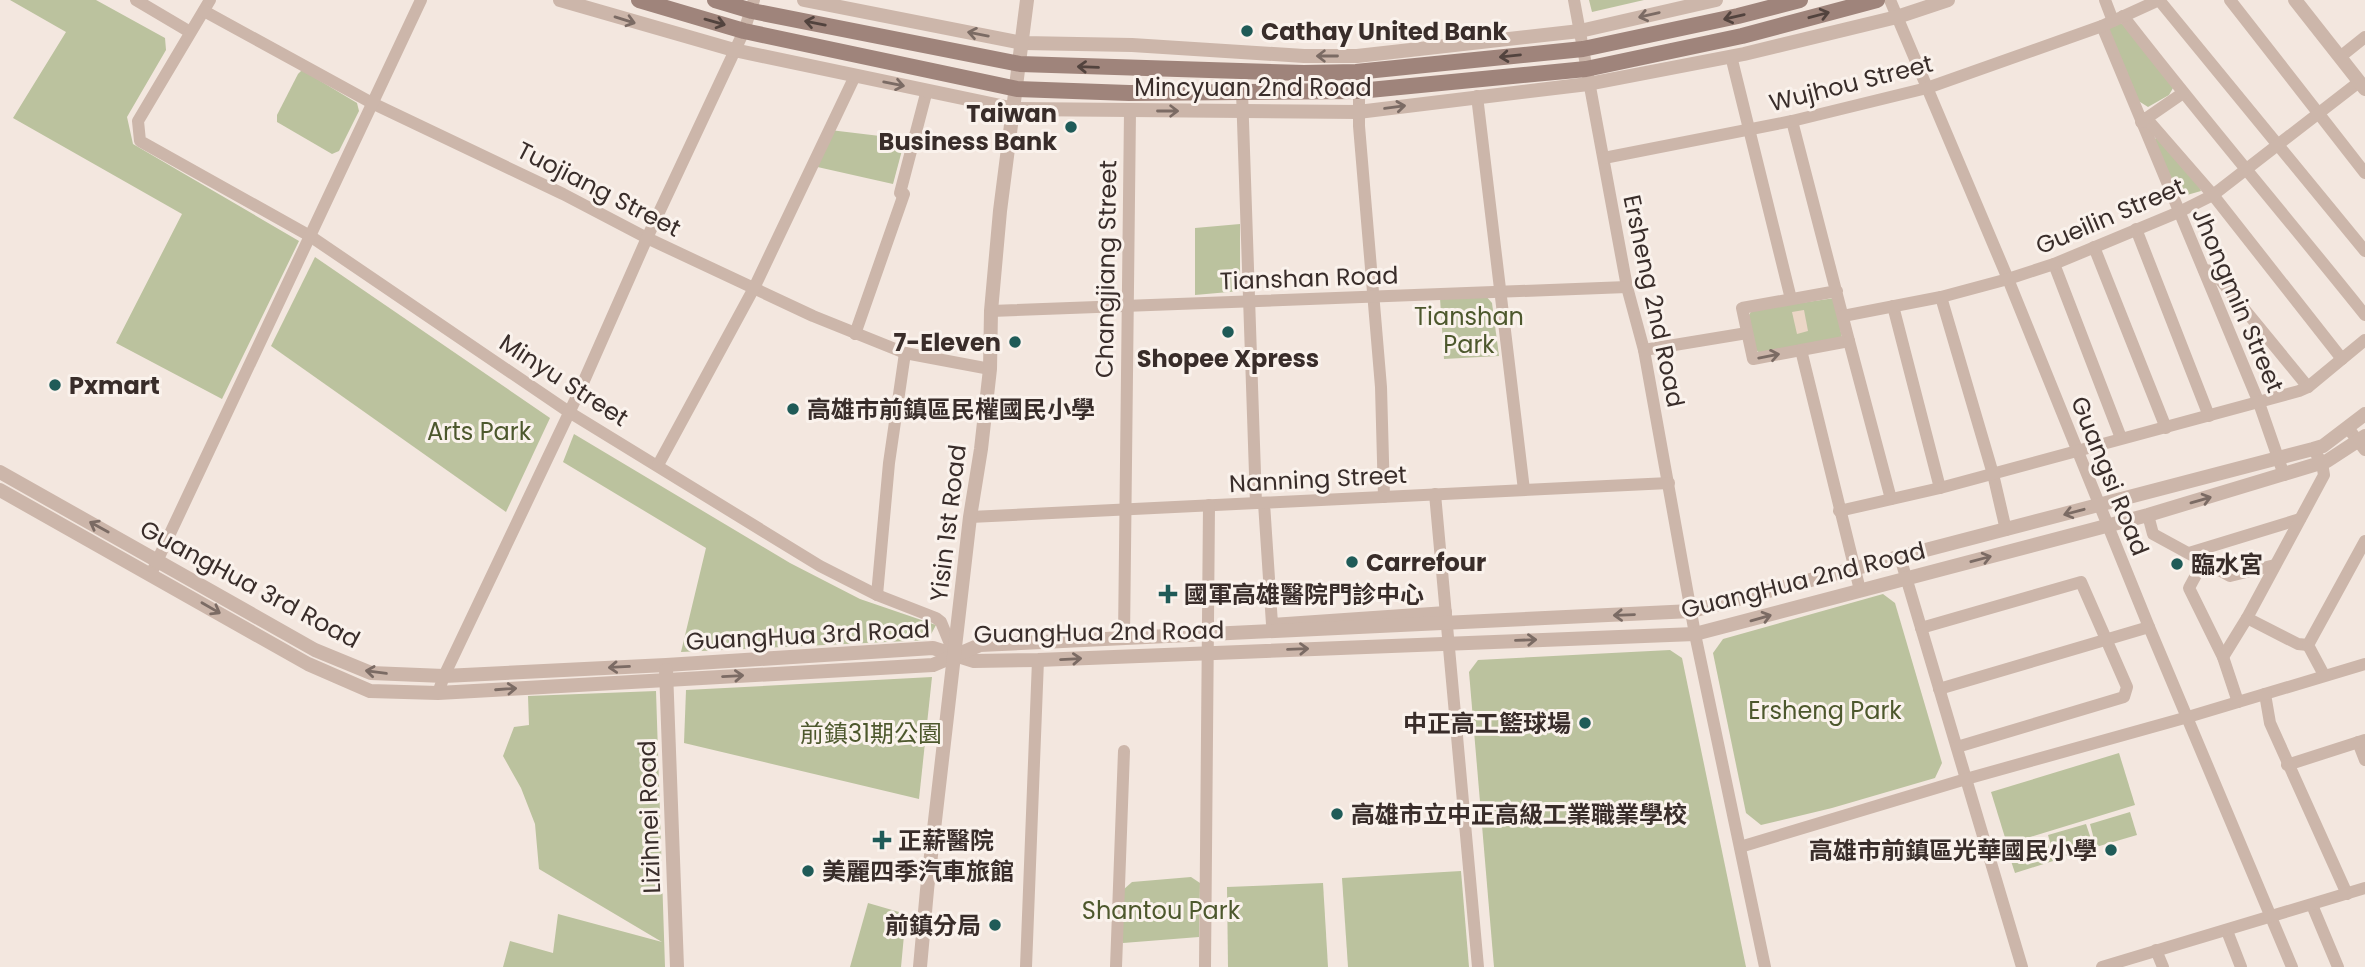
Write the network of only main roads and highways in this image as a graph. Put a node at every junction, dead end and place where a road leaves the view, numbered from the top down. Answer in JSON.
{"nodes":[{"id":1,"x":639,"y":0,"type":"edge"},
{"id":2,"x":715,"y":0,"type":"edge"},
{"id":3,"x":1800,"y":0,"type":"edge"},
{"id":4,"x":1877,"y":0,"type":"edge"},
{"id":5,"x":753,"y":5,"type":"edge"}],
"edges":[{"from":1,"to":4,"type":"main road","name":"Mincyuan 2nd Road","one_way":true},
{"from":2,"to":5,"type":"main road","name":"Mincyuan 2nd Road"},
{"from":3,"to":5,"type":"main road","name":"Mincyuan 2nd Road","one_way":true}]}
